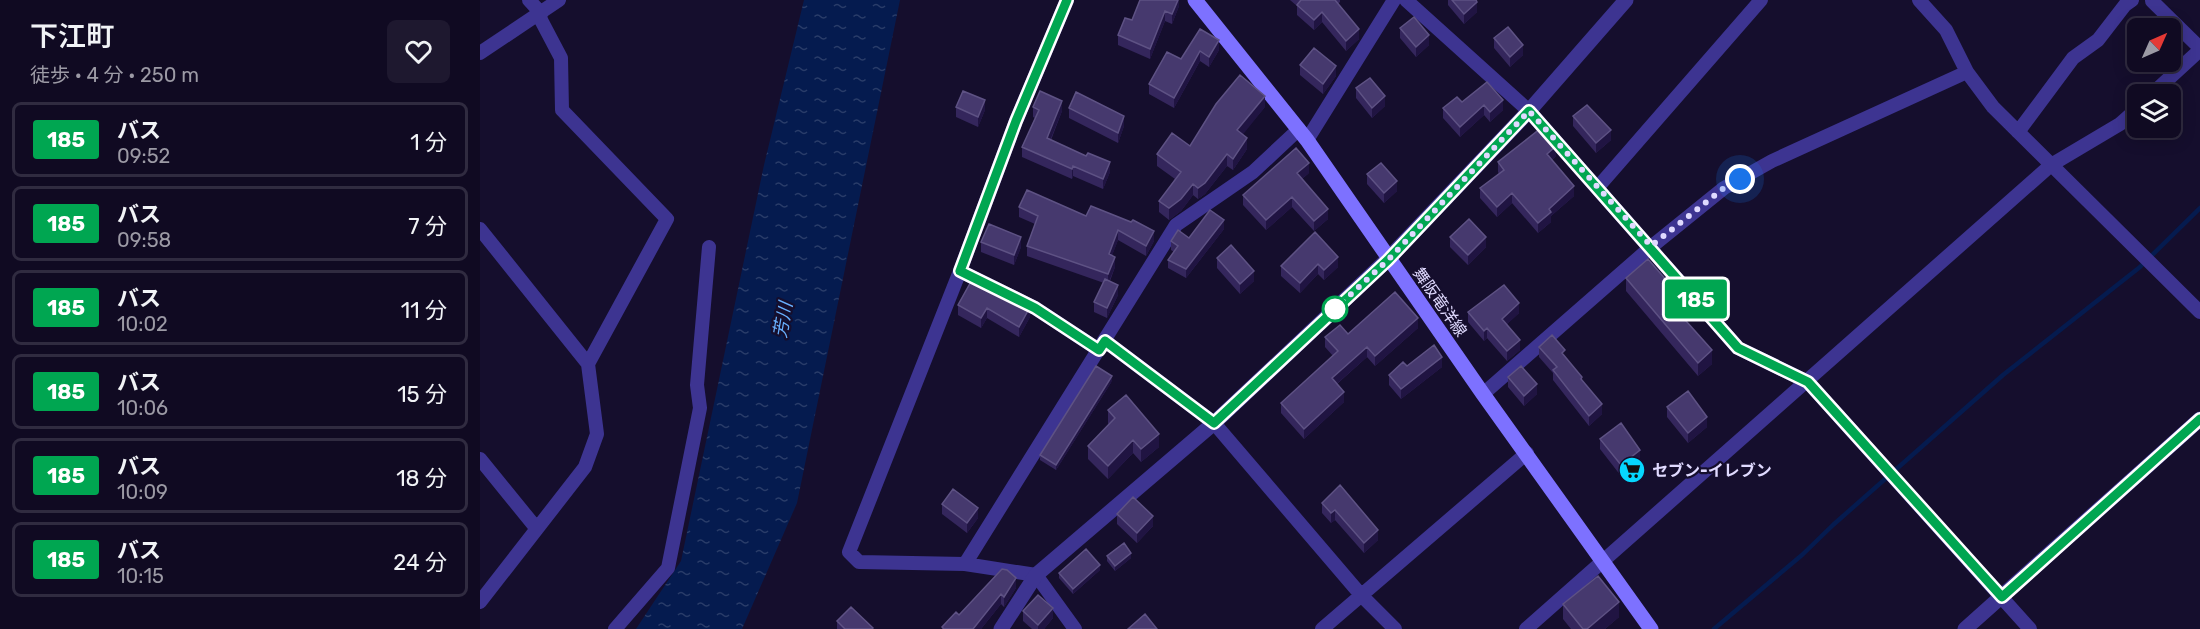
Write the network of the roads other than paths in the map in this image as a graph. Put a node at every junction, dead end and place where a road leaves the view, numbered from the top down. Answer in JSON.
{"nodes":[{"id":1,"x":529,"y":0,"type":"edge"},
{"id":2,"x":559,"y":0,"type":"edge"},
{"id":3,"x":1067,"y":0,"type":"edge"},
{"id":4,"x":1195,"y":0,"type":"edge"},
{"id":5,"x":1394,"y":0,"type":"edge"},
{"id":6,"x":1406,"y":0,"type":"edge"},
{"id":7,"x":1626,"y":0,"type":"edge"},
{"id":8,"x":1761,"y":0,"type":"edge"},
{"id":9,"x":1919,"y":0,"type":"edge"},
{"id":10,"x":2132,"y":0,"type":"edge"},
{"id":11,"x":2142,"y":0,"type":"edge"},
{"id":12,"x":2152,"y":0,"type":"edge"},
{"id":13,"x":540,"y":12,"type":"junction"},
{"id":14,"x":2200,"y":49,"type":"edge"},
{"id":15,"x":480,"y":53,"type":"edge"},
{"id":16,"x":1967,"y":72,"type":"junction"},
{"id":17,"x":2163,"y":84,"type":"edge"},
{"id":18,"x":1529,"y":111,"type":"junction"},
{"id":19,"x":2127,"y":118,"type":"edge"},
{"id":20,"x":2018,"y":132,"type":"junction"},
{"id":21,"x":1303,"y":135,"type":"junction"},
{"id":22,"x":2051,"y":165,"type":"junction"},
{"id":23,"x":1598,"y":187,"type":"junction"},
{"id":24,"x":480,"y":229,"type":"edge"},
{"id":25,"x":1651,"y":246,"type":"junction"},
{"id":26,"x":709,"y":247,"type":"dead end"},
{"id":27,"x":1388,"y":260,"type":"junction"},
{"id":28,"x":960,"y":271,"type":"junction"},
{"id":29,"x":2200,"y":312,"type":"edge"},
{"id":30,"x":1102,"y":346,"type":"junction"},
{"id":31,"x":588,"y":364,"type":"junction"},
{"id":32,"x":1808,"y":382,"type":"junction"},
{"id":33,"x":1483,"y":394,"type":"junction"},
{"id":34,"x":2200,"y":419,"type":"edge"},
{"id":35,"x":1214,"y":423,"type":"junction"},
{"id":36,"x":1527,"y":453,"type":"junction"},
{"id":37,"x":480,"y":460,"type":"edge"},
{"id":38,"x":537,"y":529,"type":"junction"},
{"id":39,"x":1603,"y":560,"type":"junction"},
{"id":40,"x":965,"y":564,"type":"junction"},
{"id":41,"x":1036,"y":575,"type":"junction"},
{"id":42,"x":1361,"y":595,"type":"junction"},
{"id":43,"x":2002,"y":597,"type":"junction"},
{"id":44,"x":480,"y":602,"type":"edge"},
{"id":45,"x":615,"y":629,"type":"edge"},
{"id":46,"x":1001,"y":629,"type":"edge"},
{"id":47,"x":1075,"y":629,"type":"edge"},
{"id":48,"x":1322,"y":629,"type":"edge"},
{"id":49,"x":1395,"y":629,"type":"edge"},
{"id":50,"x":1526,"y":629,"type":"edge"},
{"id":51,"x":1651,"y":629,"type":"edge"},
{"id":52,"x":1965,"y":629,"type":"edge"},
{"id":53,"x":2030,"y":629,"type":"edge"}],
"edges":[{"from":1,"to":13,"type":"street"},
{"from":2,"to":13,"type":"street"},
{"from":3,"to":28,"type":"street"},
{"from":4,"to":21,"type":"main road","name":"舞阪竜洋線"},
{"from":5,"to":21,"type":"street"},
{"from":6,"to":18,"type":"street"},
{"from":7,"to":18,"type":"street"},
{"from":8,"to":23,"type":"street"},
{"from":9,"to":16,"type":"street"},
{"from":10,"to":20,"type":"street"},
{"from":11,"to":12,"type":"street"},
{"from":12,"to":14,"type":"street"},
{"from":13,"to":15,"type":"street"},
{"from":13,"to":31,"type":"street"},
{"from":14,"to":17,"type":"street"},
{"from":16,"to":20,"type":"street"},
{"from":16,"to":25,"type":"street"},
{"from":18,"to":23,"type":"street"},
{"from":18,"to":27,"type":"street"},
{"from":19,"to":22,"type":"street"},
{"from":20,"to":22,"type":"street"},
{"from":21,"to":27,"type":"main road","name":"舞阪竜洋線"},
{"from":21,"to":30,"type":"street"},
{"from":22,"to":29,"type":"street"},
{"from":22,"to":32,"type":"street"},
{"from":23,"to":25,"type":"street"},
{"from":24,"to":31,"type":"street"},
{"from":25,"to":32,"type":"street"},
{"from":25,"to":33,"type":"street"},
{"from":26,"to":45,"type":"street"},
{"from":27,"to":33,"type":"main road","name":"舞阪竜洋線"},
{"from":27,"to":35,"type":"street"},
{"from":28,"to":30,"type":"street"},
{"from":28,"to":40,"type":"street"},
{"from":30,"to":35,"type":"street"},
{"from":30,"to":40,"type":"street"},
{"from":31,"to":38,"type":"street"},
{"from":32,"to":39,"type":"street"},
{"from":32,"to":43,"type":"street"},
{"from":33,"to":36,"type":"main road","name":"舞阪竜洋線"},
{"from":34,"to":43,"type":"street"},
{"from":35,"to":41,"type":"street"},
{"from":35,"to":42,"type":"street"},
{"from":36,"to":39,"type":"main road","name":"舞阪竜洋線"},
{"from":36,"to":42,"type":"street"},
{"from":37,"to":38,"type":"street"},
{"from":38,"to":44,"type":"street"},
{"from":39,"to":50,"type":"street"},
{"from":39,"to":51,"type":"main road","name":"舞阪竜洋線"},
{"from":40,"to":41,"type":"street"},
{"from":41,"to":46,"type":"street"},
{"from":41,"to":47,"type":"street"},
{"from":42,"to":48,"type":"street"},
{"from":42,"to":49,"type":"street"},
{"from":43,"to":52,"type":"street"},
{"from":43,"to":53,"type":"street"}]}
